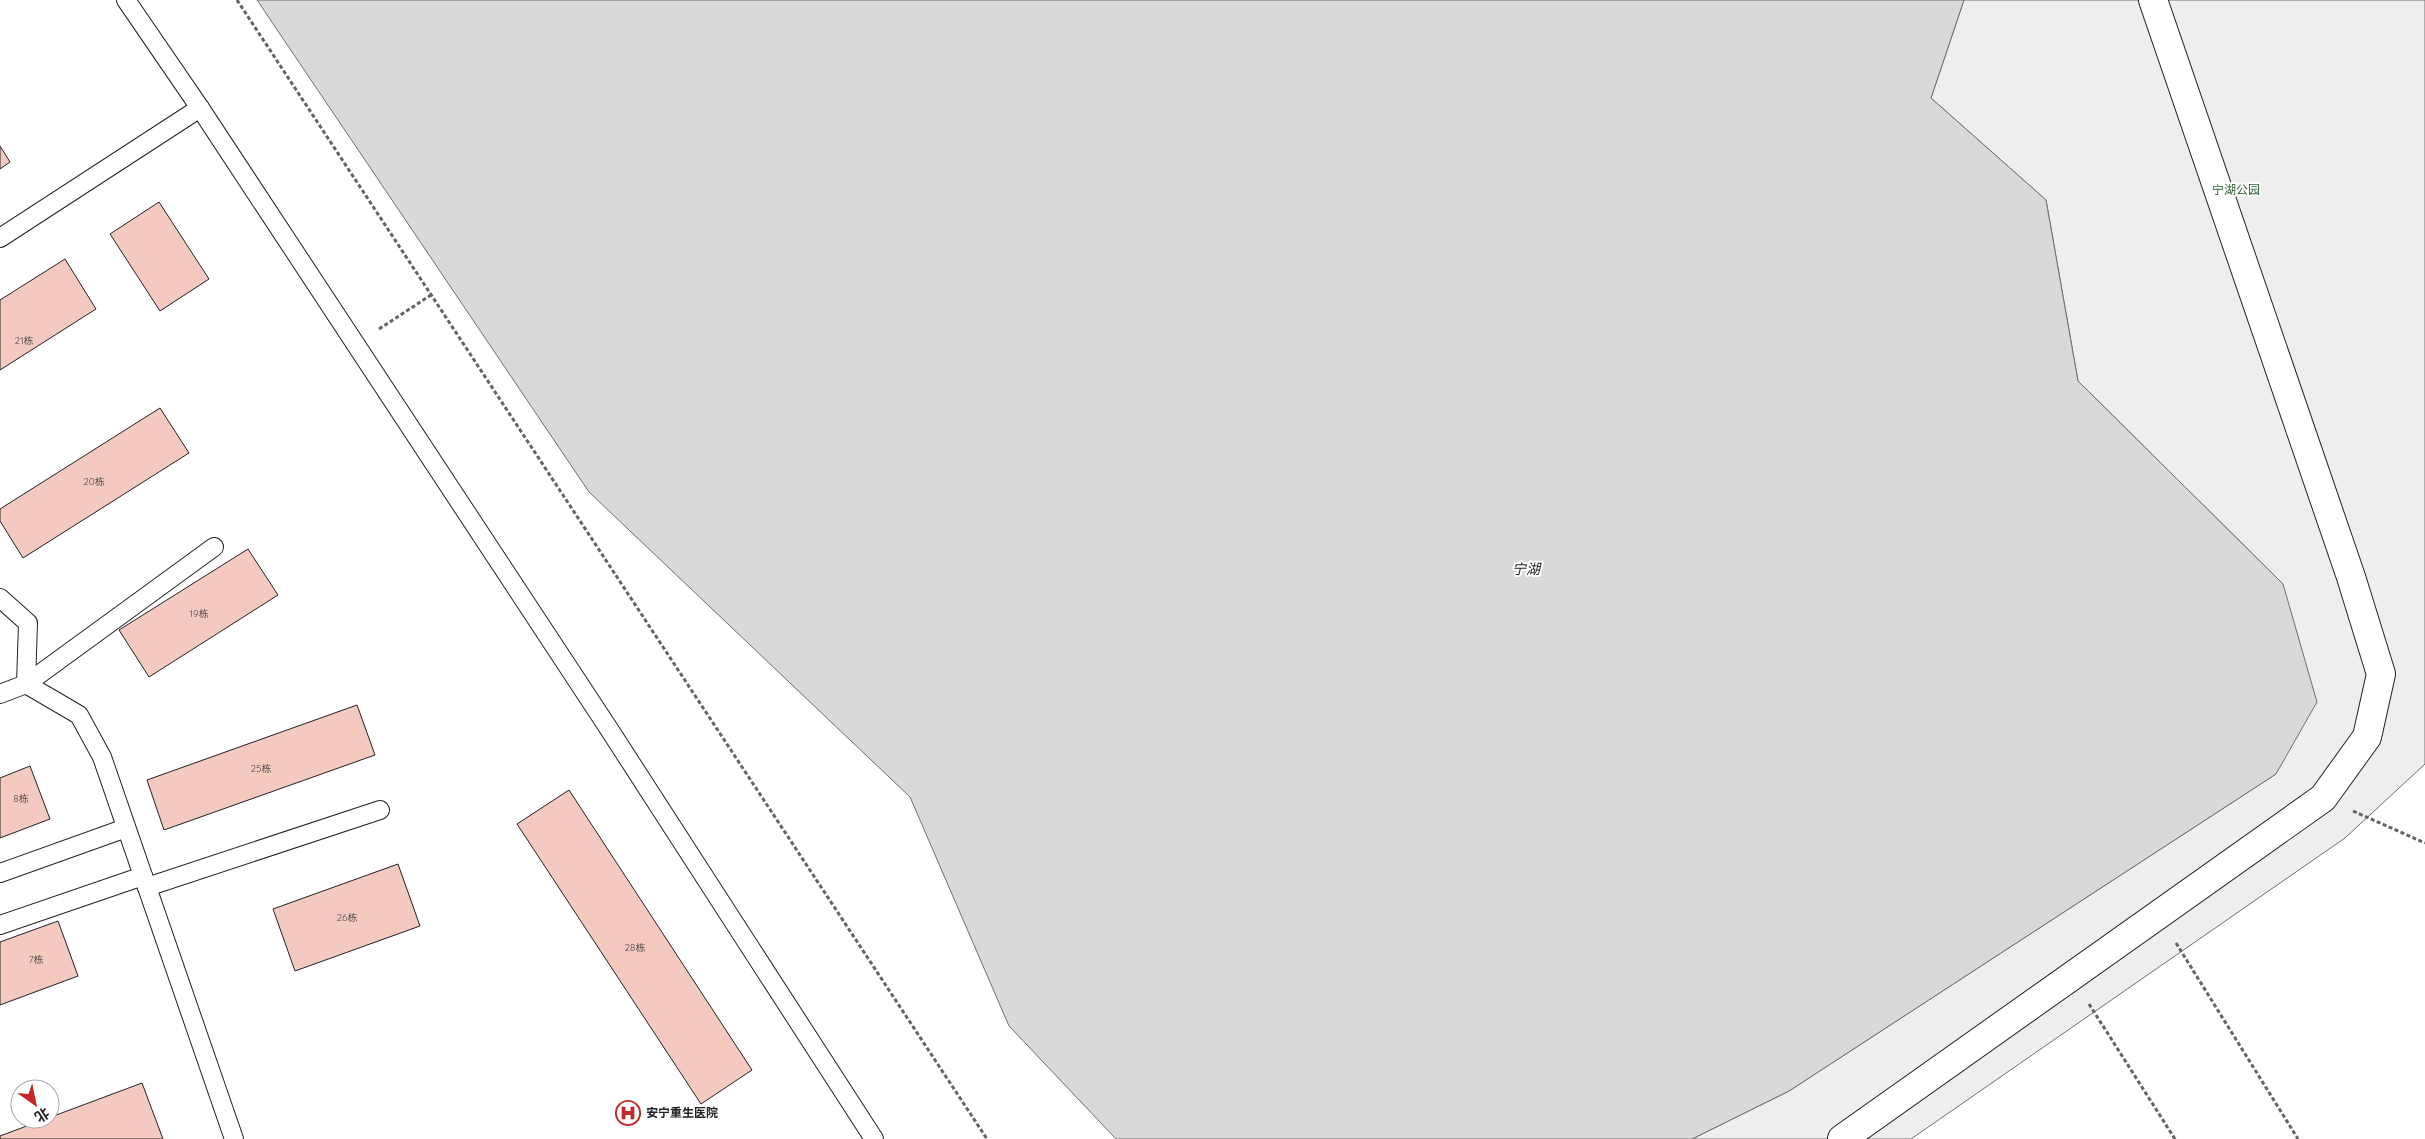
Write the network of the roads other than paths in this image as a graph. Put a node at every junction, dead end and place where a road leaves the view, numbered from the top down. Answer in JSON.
{"nodes":[{"id":1,"x":126,"y":0,"type":"edge"},
{"id":2,"x":2153,"y":0,"type":"edge"},
{"id":3,"x":200,"y":108,"type":"junction"},
{"id":4,"x":0,"y":238,"type":"edge"},
{"id":5,"x":214,"y":547,"type":"dead end"},
{"id":6,"x":0,"y":598,"type":"edge"},
{"id":7,"x":26,"y":684,"type":"junction"},
{"id":8,"x":0,"y":694,"type":"edge"},
{"id":9,"x":380,"y":810,"type":"dead end"},
{"id":10,"x":126,"y":828,"type":"junction"},
{"id":11,"x":0,"y":873,"type":"edge"},
{"id":12,"x":145,"y":881,"type":"junction"},
{"id":13,"x":0,"y":925,"type":"edge"},
{"id":14,"x":234,"y":1139,"type":"edge"},
{"id":15,"x":874,"y":1139,"type":"edge"},
{"id":16,"x":1842,"y":1139,"type":"edge"}],
"edges":[{"from":1,"to":3,"type":"lane"},
{"from":2,"to":16,"type":"street"},
{"from":3,"to":4,"type":"lane"},
{"from":3,"to":15,"type":"lane"},
{"from":5,"to":7,"type":"lane"},
{"from":6,"to":7,"type":"lane"},
{"from":7,"to":8,"type":"lane"},
{"from":7,"to":10,"type":"lane"},
{"from":9,"to":12,"type":"lane"},
{"from":10,"to":11,"type":"lane"},
{"from":10,"to":12,"type":"lane"},
{"from":12,"to":13,"type":"lane"},
{"from":12,"to":14,"type":"lane"}]}
